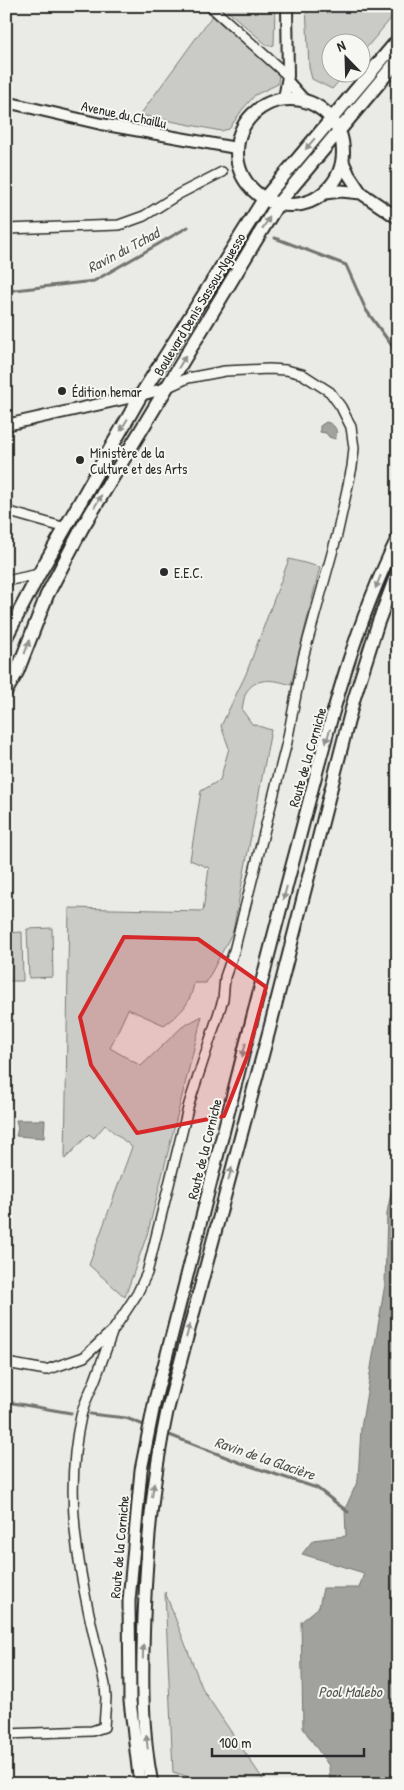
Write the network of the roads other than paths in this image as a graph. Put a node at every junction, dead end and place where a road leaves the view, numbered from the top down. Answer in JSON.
{"nodes":[{"id":1,"x":210,"y":6,"type":"edge"},
{"id":2,"x":286,"y":6,"type":"edge"},
{"id":3,"x":398,"y":40,"type":"edge"},
{"id":4,"x":398,"y":60,"type":"edge"},
{"id":5,"x":288,"y":79,"type":"junction"},
{"id":6,"x":284,"y":99,"type":"junction"},
{"id":7,"x":304,"y":100,"type":"junction"},
{"id":8,"x":6,"y":102,"type":"edge"},
{"id":9,"x":332,"y":118,"type":"junction"},
{"id":10,"x":340,"y":130,"type":"junction"},
{"id":11,"x":236,"y":148,"type":"junction"},
{"id":12,"x":344,"y":162,"type":"junction"},
{"id":13,"x":222,"y":172,"type":"dead end"},
{"id":14,"x":325,"y":193,"type":"junction"},
{"id":15,"x":361,"y":193,"type":"junction"},
{"id":16,"x":264,"y":199,"type":"junction"},
{"id":17,"x":277,"y":204,"type":"junction"},
{"id":18,"x":398,"y":218,"type":"edge"},
{"id":19,"x":6,"y":229,"type":"edge"},
{"id":20,"x":166,"y":388,"type":"junction"},
{"id":21,"x":141,"y":395,"type":"junction"},
{"id":22,"x":6,"y":425,"type":"edge"},
{"id":23,"x":6,"y":510,"type":"edge"},
{"id":24,"x":66,"y":528,"type":"junction"},
{"id":25,"x":398,"y":537,"type":"edge"},
{"id":26,"x":398,"y":570,"type":"edge"},
{"id":27,"x":40,"y":574,"type":"junction"},
{"id":28,"x":6,"y":581,"type":"edge"},
{"id":29,"x":6,"y":612,"type":"edge"},
{"id":30,"x":15,"y":622,"type":"junction"},
{"id":31,"x":6,"y":637,"type":"edge"},
{"id":32,"x":6,"y":691,"type":"edge"},
{"id":33,"x":114,"y":1329,"type":"junction"},
{"id":34,"x":6,"y":1363,"type":"edge"},
{"id":35,"x":6,"y":1734,"type":"edge"},
{"id":36,"x":140,"y":1784,"type":"edge"},
{"id":37,"x":152,"y":1784,"type":"edge"}],
"edges":[{"from":1,"to":5,"type":"street"},
{"from":2,"to":5,"type":"street"},
{"from":3,"to":9,"type":"main road","name":"Boulevard Denis Sassou-Nguesso"},
{"from":4,"to":10,"type":"main road","name":"Boulevard Denis Sassou-Nguesso"},
{"from":5,"to":6,"type":"street"},
{"from":5,"to":7,"type":"street"},
{"from":6,"to":7,"type":"main road"},
{"from":6,"to":11,"type":"main road"},
{"from":7,"to":9,"type":"main road"},
{"from":8,"to":11,"type":"street","name":"Avenue du Chaillu"},
{"from":9,"to":10,"type":"main road"},
{"from":9,"to":16,"type":"main road","name":"Boulevard Denis Sassou-Nguesso","one_way":true},
{"from":10,"to":12,"type":"main road"},
{"from":10,"to":17,"type":"main road","name":"Boulevard Denis Sassou-Nguesso"},
{"from":11,"to":16,"type":"main road"},
{"from":12,"to":14,"type":"main road"},
{"from":12,"to":15,"type":"main road"},
{"from":13,"to":19,"type":"street"},
{"from":14,"to":15,"type":"main road"},
{"from":14,"to":17,"type":"main road"},
{"from":15,"to":18,"type":"main road"},
{"from":16,"to":17,"type":"main road"},
{"from":16,"to":21,"type":"main road","name":"Boulevard Denis Sassou-Nguesso"},
{"from":20,"to":17,"type":"main road","name":"Boulevard Denis Sassou-Nguesso","one_way":true},
{"from":20,"to":21,"type":"street"},
{"from":32,"to":20,"type":"main road","name":"Boulevard Denis Sassou-Nguesso","one_way":true},
{"from":20,"to":33,"type":"street"},
{"from":21,"to":22,"type":"street"},
{"from":21,"to":24,"type":"main road","name":"Boulevard Denis Sassou-Nguesso","one_way":true},
{"from":23,"to":24,"type":"street"},
{"from":24,"to":27,"type":"main road","name":"Boulevard Denis Sassou-Nguesso"},
{"from":25,"to":36,"type":"main road","name":"Route de la Corniche","one_way":true},
{"from":37,"to":26,"type":"main road","name":"Route de la Corniche","one_way":true},
{"from":27,"to":28,"type":"street"},
{"from":27,"to":30,"type":"main road","name":"Boulevard Denis Sassou-Nguesso"},
{"from":29,"to":30,"type":"street"},
{"from":30,"to":31,"type":"main road","name":"Boulevard Denis Sassou-Nguesso"},
{"from":33,"to":34,"type":"street"},
{"from":33,"to":35,"type":"street"}]}
